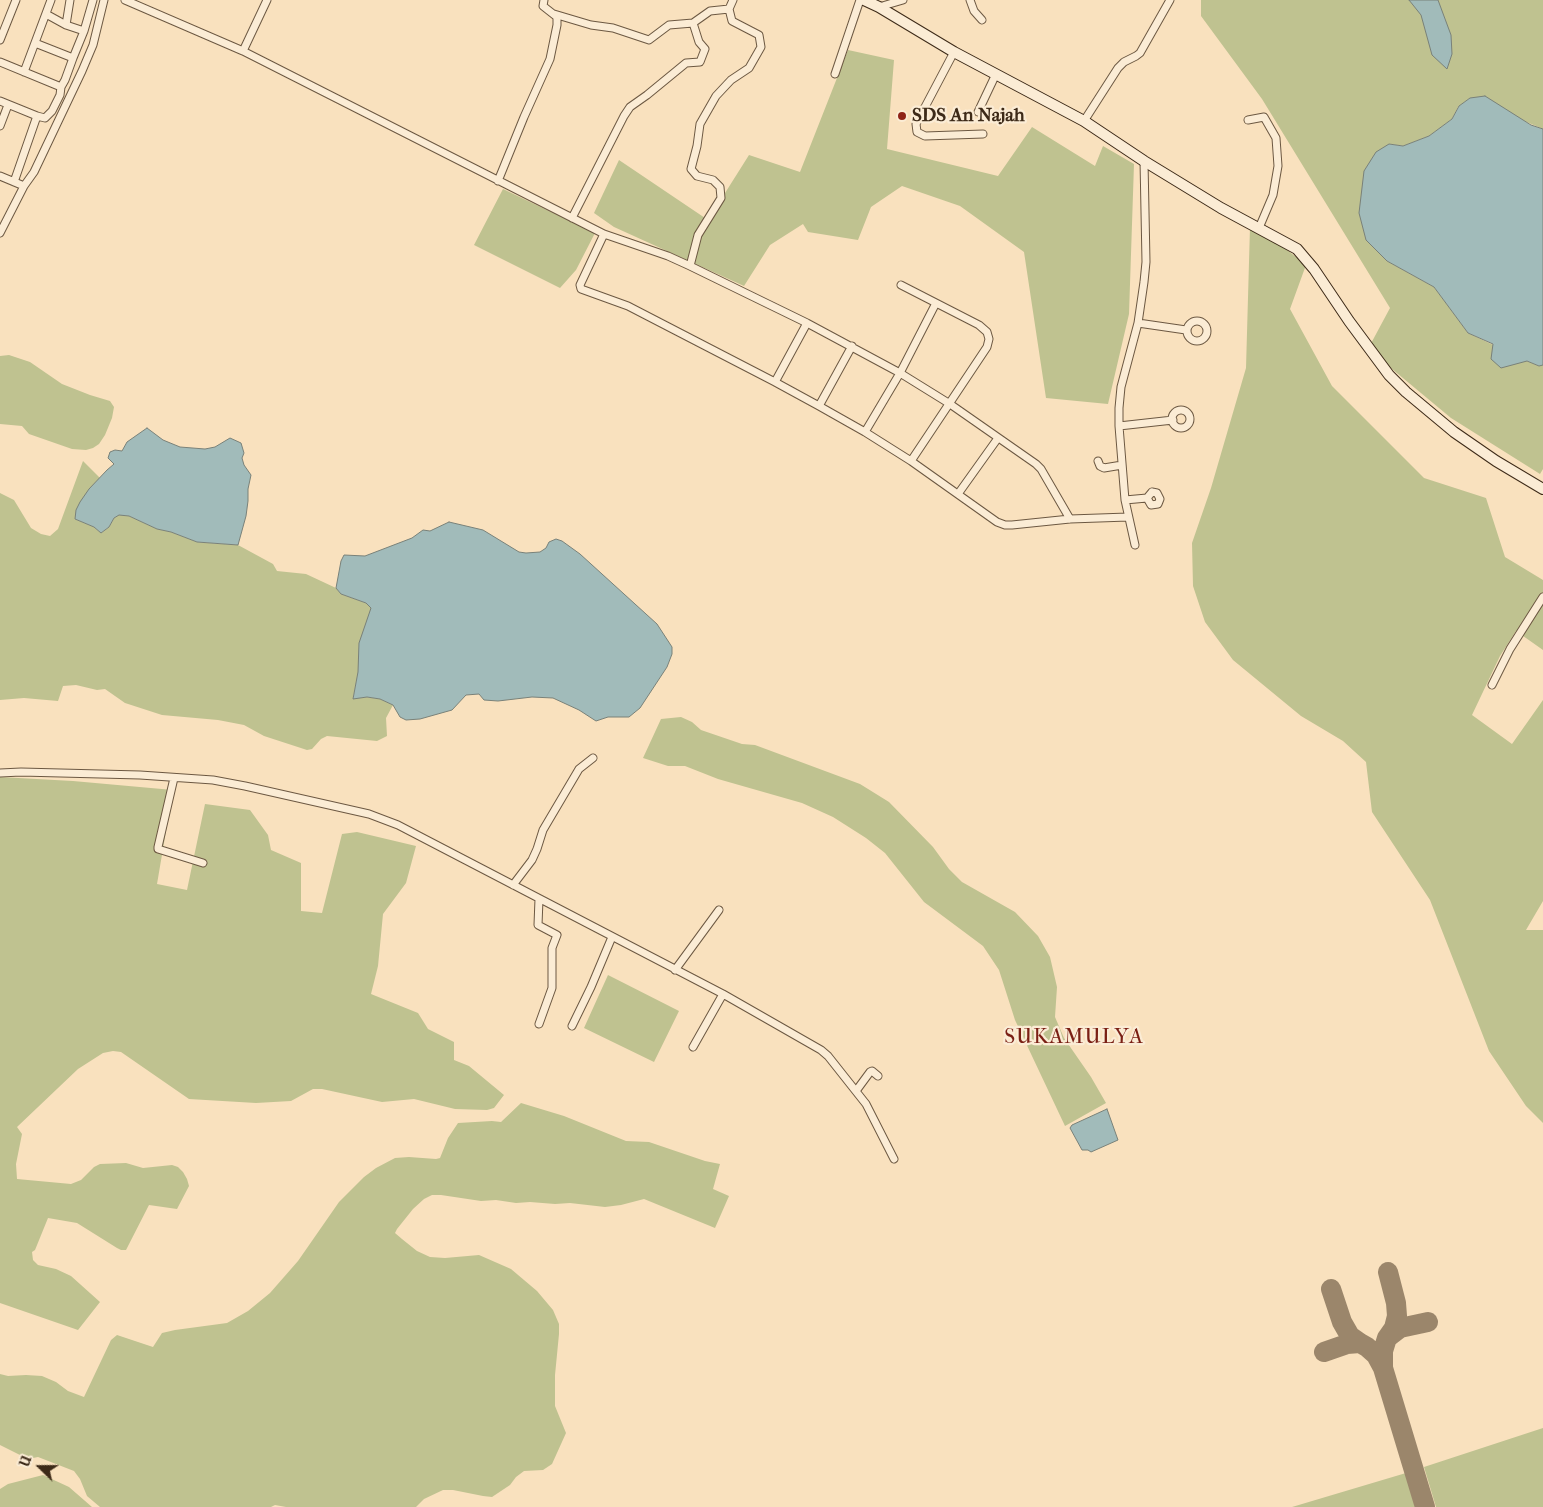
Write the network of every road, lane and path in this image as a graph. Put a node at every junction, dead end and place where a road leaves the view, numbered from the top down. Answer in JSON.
{"nodes":[{"id":1,"x":16,"y":0,"type":"edge"},
{"id":2,"x":51,"y":0,"type":"edge"},
{"id":3,"x":70,"y":0,"type":"edge"},
{"id":4,"x":93,"y":0,"type":"edge"},
{"id":5,"x":104,"y":0,"type":"edge"},
{"id":6,"x":125,"y":0,"type":"edge"},
{"id":7,"x":267,"y":0,"type":"edge"},
{"id":8,"x":544,"y":0,"type":"edge"},
{"id":9,"x":732,"y":0,"type":"edge"},
{"id":10,"x":860,"y":0,"type":"edge"},
{"id":11,"x":864,"y":0,"type":"edge"},
{"id":12,"x":903,"y":0,"type":"edge"},
{"id":13,"x":970,"y":0,"type":"edge"},
{"id":14,"x":1170,"y":0,"type":"edge"},
{"id":15,"x":879,"y":7,"type":"junction"},
{"id":16,"x":730,"y":9,"type":"junction"},
{"id":17,"x":46,"y":14,"type":"junction"},
{"id":18,"x":554,"y":14,"type":"junction"},
{"id":19,"x":982,"y":20,"type":"dead end"},
{"id":20,"x":693,"y":23,"type":"junction"},
{"id":21,"x":66,"y":25,"type":"junction"},
{"id":22,"x":84,"y":31,"type":"junction"},
{"id":23,"x":0,"y":40,"type":"edge"},
{"id":24,"x":35,"y":43,"type":"junction"},
{"id":25,"x":243,"y":51,"type":"junction"},
{"id":26,"x":954,"y":52,"type":"junction"},
{"id":27,"x":73,"y":58,"type":"junction"},
{"id":28,"x":0,"y":62,"type":"edge"},
{"id":29,"x":24,"y":72,"type":"junction"},
{"id":30,"x":834,"y":74,"type":"dead end"},
{"id":31,"x":996,"y":74,"type":"junction"},
{"id":32,"x":61,"y":87,"type":"junction"},
{"id":33,"x":0,"y":101,"type":"edge"},
{"id":34,"x":8,"y":104,"type":"junction"},
{"id":35,"x":978,"y":112,"type":"dead end"},
{"id":36,"x":37,"y":116,"type":"junction"},
{"id":37,"x":1248,"y":120,"type":"dead end"},
{"id":38,"x":1084,"y":121,"type":"junction"},
{"id":39,"x":0,"y":126,"type":"edge"},
{"id":40,"x":983,"y":134,"type":"dead end"},
{"id":41,"x":1144,"y":161,"type":"junction"},
{"id":42,"x":0,"y":176,"type":"edge"},
{"id":43,"x":498,"y":181,"type":"junction"},
{"id":44,"x":14,"y":182,"type":"junction"},
{"id":45,"x":24,"y":186,"type":"junction"},
{"id":46,"x":572,"y":218,"type":"junction"},
{"id":47,"x":1259,"y":228,"type":"junction"},
{"id":48,"x":0,"y":233,"type":"edge"},
{"id":49,"x":604,"y":234,"type":"junction"},
{"id":50,"x":690,"y":266,"type":"junction"},
{"id":51,"x":901,"y":285,"type":"dead end"},
{"id":52,"x":936,"y":303,"type":"junction"},
{"id":53,"x":1138,"y":322,"type":"junction"},
{"id":54,"x":807,"y":323,"type":"junction"},
{"id":55,"x":1186,"y":330,"type":"dead end"},
{"id":56,"x":852,"y":346,"type":"junction"},
{"id":57,"x":900,"y":373,"type":"junction"},
{"id":58,"x":776,"y":382,"type":"junction"},
{"id":59,"x":950,"y":404,"type":"junction"},
{"id":60,"x":819,"y":406,"type":"junction"},
{"id":61,"x":1173,"y":420,"type":"dead end"},
{"id":62,"x":1119,"y":426,"type":"junction"},
{"id":63,"x":865,"y":432,"type":"junction"},
{"id":64,"x":998,"y":438,"type":"junction"},
{"id":65,"x":911,"y":460,"type":"junction"},
{"id":66,"x":1098,"y":461,"type":"dead end"},
{"id":67,"x":1122,"y":465,"type":"junction"},
{"id":68,"x":1543,"y":489,"type":"edge"},
{"id":69,"x":958,"y":494,"type":"junction"},
{"id":70,"x":1147,"y":498,"type":"dead end"},
{"id":71,"x":1126,"y":500,"type":"junction"},
{"id":72,"x":1128,"y":517,"type":"junction"},
{"id":73,"x":1070,"y":520,"type":"junction"},
{"id":74,"x":1135,"y":545,"type":"dead end"},
{"id":75,"x":1543,"y":597,"type":"edge"},
{"id":76,"x":1492,"y":685,"type":"dead end"},
{"id":77,"x":593,"y":758,"type":"dead end"},
{"id":78,"x":0,"y":773,"type":"edge"},
{"id":79,"x":174,"y":778,"type":"junction"},
{"id":80,"x":203,"y":863,"type":"dead end"},
{"id":81,"x":513,"y":885,"type":"junction"},
{"id":82,"x":540,"y":899,"type":"junction"},
{"id":83,"x":719,"y":910,"type":"dead end"},
{"id":84,"x":612,"y":937,"type":"junction"},
{"id":85,"x":675,"y":970,"type":"junction"},
{"id":86,"x":723,"y":994,"type":"junction"},
{"id":87,"x":539,"y":1024,"type":"dead end"},
{"id":88,"x":572,"y":1026,"type":"dead end"},
{"id":89,"x":693,"y":1047,"type":"dead end"},
{"id":90,"x":878,"y":1076,"type":"dead end"},
{"id":91,"x":856,"y":1090,"type":"junction"},
{"id":92,"x":894,"y":1159,"type":"dead end"}],
"edges":[{"from":1,"to":23,"type":"street"},
{"from":2,"to":17,"type":"street"},
{"from":3,"to":21,"type":"street"},
{"from":4,"to":22,"type":"street"},
{"from":5,"to":45,"type":"street"},
{"from":6,"to":25,"type":"street"},
{"from":7,"to":25,"type":"street"},
{"from":8,"to":18,"type":"street"},
{"from":9,"to":16,"type":"street"},
{"from":10,"to":30,"type":"street"},
{"from":11,"to":15,"type":"main road"},
{"from":12,"to":15,"type":"street"},
{"from":13,"to":19,"type":"street"},
{"from":14,"to":38,"type":"street"},
{"from":15,"to":26,"type":"main road"},
{"from":16,"to":20,"type":"street"},
{"from":16,"to":50,"type":"street"},
{"from":17,"to":21,"type":"street"},
{"from":17,"to":24,"type":"street"},
{"from":18,"to":20,"type":"street"},
{"from":18,"to":43,"type":"street"},
{"from":20,"to":46,"type":"street"},
{"from":21,"to":22,"type":"street"},
{"from":22,"to":27,"type":"street"},
{"from":24,"to":27,"type":"street"},
{"from":24,"to":29,"type":"street"},
{"from":25,"to":43,"type":"street"},
{"from":26,"to":31,"type":"main road"},
{"from":26,"to":40,"type":"street"},
{"from":27,"to":32,"type":"street"},
{"from":28,"to":29,"type":"street"},
{"from":29,"to":32,"type":"street"},
{"from":31,"to":35,"type":"street"},
{"from":31,"to":38,"type":"main road"},
{"from":32,"to":36,"type":"street"},
{"from":33,"to":34,"type":"street"},
{"from":34,"to":36,"type":"street"},
{"from":34,"to":39,"type":"street"},
{"from":36,"to":44,"type":"street"},
{"from":37,"to":47,"type":"street"},
{"from":38,"to":41,"type":"main road"},
{"from":41,"to":47,"type":"main road"},
{"from":41,"to":53,"type":"street"},
{"from":42,"to":44,"type":"street"},
{"from":43,"to":46,"type":"street"},
{"from":44,"to":45,"type":"street"},
{"from":45,"to":48,"type":"street"},
{"from":46,"to":49,"type":"street"},
{"from":47,"to":68,"type":"main road"},
{"from":49,"to":50,"type":"street"},
{"from":49,"to":58,"type":"street"},
{"from":50,"to":54,"type":"street"},
{"from":51,"to":52,"type":"street"},
{"from":52,"to":57,"type":"street"},
{"from":52,"to":59,"type":"street"},
{"from":53,"to":55,"type":"street"},
{"from":53,"to":62,"type":"street"},
{"from":54,"to":56,"type":"street"},
{"from":54,"to":58,"type":"street"},
{"from":56,"to":57,"type":"street"},
{"from":56,"to":60,"type":"street"},
{"from":57,"to":59,"type":"street"},
{"from":57,"to":63,"type":"street"},
{"from":58,"to":60,"type":"street"},
{"from":59,"to":64,"type":"street"},
{"from":59,"to":65,"type":"street"},
{"from":60,"to":63,"type":"street"},
{"from":61,"to":62,"type":"street"},
{"from":62,"to":67,"type":"street"},
{"from":63,"to":65,"type":"street"},
{"from":64,"to":69,"type":"street"},
{"from":64,"to":73,"type":"street"},
{"from":65,"to":69,"type":"street"},
{"from":66,"to":67,"type":"street"},
{"from":67,"to":71,"type":"street"},
{"from":69,"to":73,"type":"street"},
{"from":70,"to":71,"type":"street"},
{"from":71,"to":72,"type":"street"},
{"from":72,"to":73,"type":"street"},
{"from":72,"to":74,"type":"street"},
{"from":75,"to":76,"type":"street"},
{"from":77,"to":81,"type":"street"},
{"from":78,"to":79,"type":"street"},
{"from":79,"to":80,"type":"street"},
{"from":79,"to":81,"type":"street"},
{"from":81,"to":82,"type":"street"},
{"from":82,"to":84,"type":"street"},
{"from":82,"to":87,"type":"street"},
{"from":83,"to":85,"type":"street"},
{"from":84,"to":85,"type":"street"},
{"from":84,"to":88,"type":"street"},
{"from":85,"to":86,"type":"street"},
{"from":86,"to":89,"type":"street"},
{"from":86,"to":91,"type":"street"},
{"from":90,"to":91,"type":"street"},
{"from":91,"to":92,"type":"street"}]}
